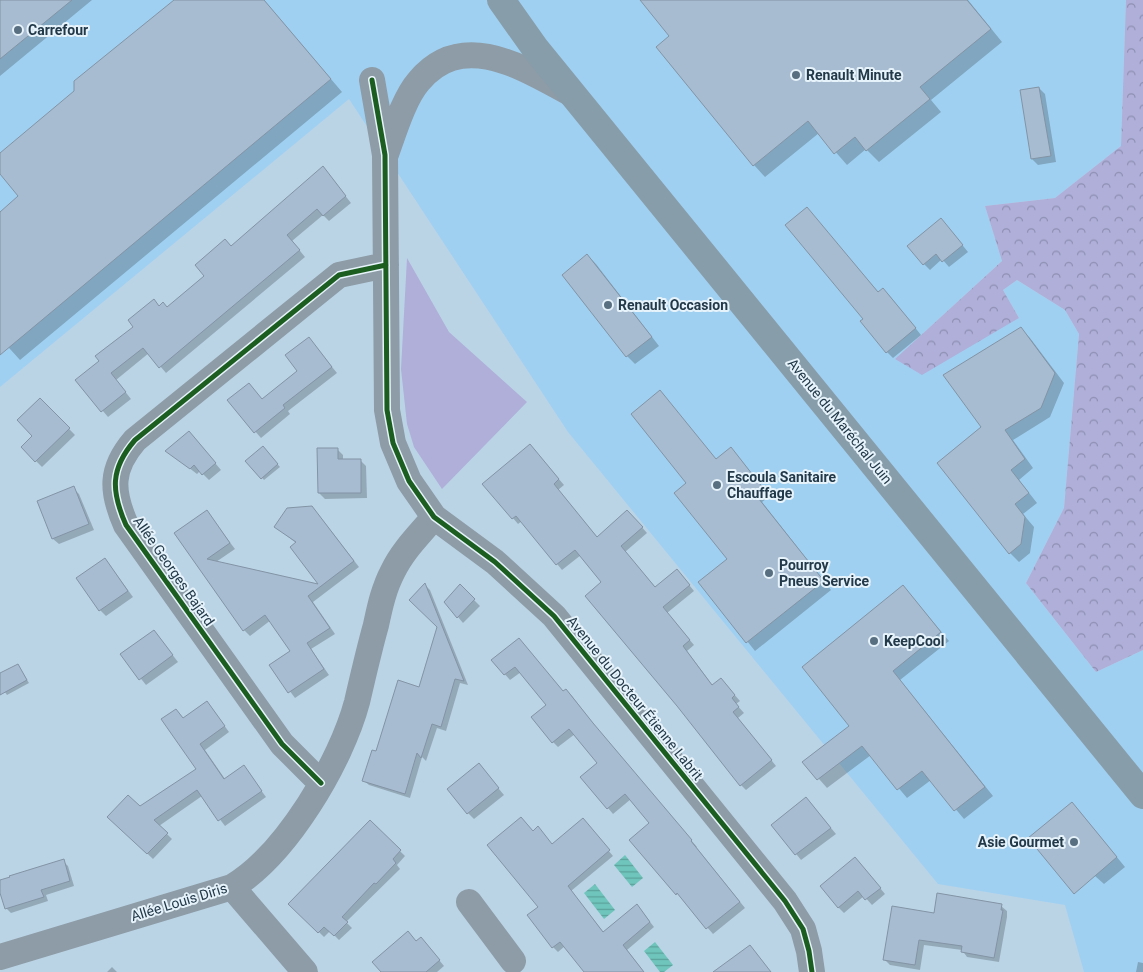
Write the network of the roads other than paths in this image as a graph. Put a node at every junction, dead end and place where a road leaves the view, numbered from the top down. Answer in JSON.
{"nodes":[{"id":1,"x":489,"y":0,"type":"edge"},
{"id":2,"x":501,"y":0,"type":"edge"},
{"id":3,"x":536,"y":48,"type":"junction"},
{"id":4,"x":372,"y":80,"type":"dead end"},
{"id":5,"x":576,"y":96,"type":"junction"},
{"id":6,"x":385,"y":155,"type":"junction"},
{"id":7,"x":386,"y":266,"type":"junction"},
{"id":8,"x":434,"y":517,"type":"junction"},
{"id":9,"x":321,"y":782,"type":"junction"},
{"id":10,"x":1143,"y":795,"type":"edge"},
{"id":11,"x":232,"y":887,"type":"junction"},
{"id":12,"x":469,"y":902,"type":"dead end"},
{"id":13,"x":0,"y":957,"type":"edge"},
{"id":14,"x":0,"y":965,"type":"edge"},
{"id":15,"x":511,"y":968,"type":"edge"},
{"id":16,"x":9,"y":972,"type":"edge"},
{"id":17,"x":305,"y":972,"type":"edge"},
{"id":18,"x":812,"y":972,"type":"edge"}],
"edges":[{"from":1,"to":3,"type":"main road","name":"Avenue du Maréchal Juin"},
{"from":2,"to":3,"type":"main road","name":"Avenue du Maréchal Juin"},
{"from":3,"to":5,"type":"main road","name":"Avenue du Maréchal Juin"},
{"from":4,"to":6,"type":"street","name":"Avenue du Docteur Étienne Labrit"},
{"from":5,"to":6,"type":"street","name":"Avenue du Docteur Étienne Labrit"},
{"from":5,"to":10,"type":"main road","name":"Avenue du Maréchal Juin"},
{"from":6,"to":7,"type":"street","name":"Avenue du Docteur Étienne Labrit"},
{"from":7,"to":8,"type":"street","name":"Avenue du Docteur Étienne Labrit"},
{"from":7,"to":9,"type":"street","name":"Allée Georges Bajard"},
{"from":8,"to":9,"type":"street","name":"Allée Louis Diris"},
{"from":8,"to":18,"type":"street","name":"Avenue du Docteur Étienne Labrit"},
{"from":9,"to":11,"type":"street","name":"Allée Louis Diris"},
{"from":11,"to":13,"type":"street","name":"Allée Louis Diris"},
{"from":11,"to":17,"type":"street"},
{"from":12,"to":15,"type":"street"},
{"from":14,"to":16,"type":"street"}]}
